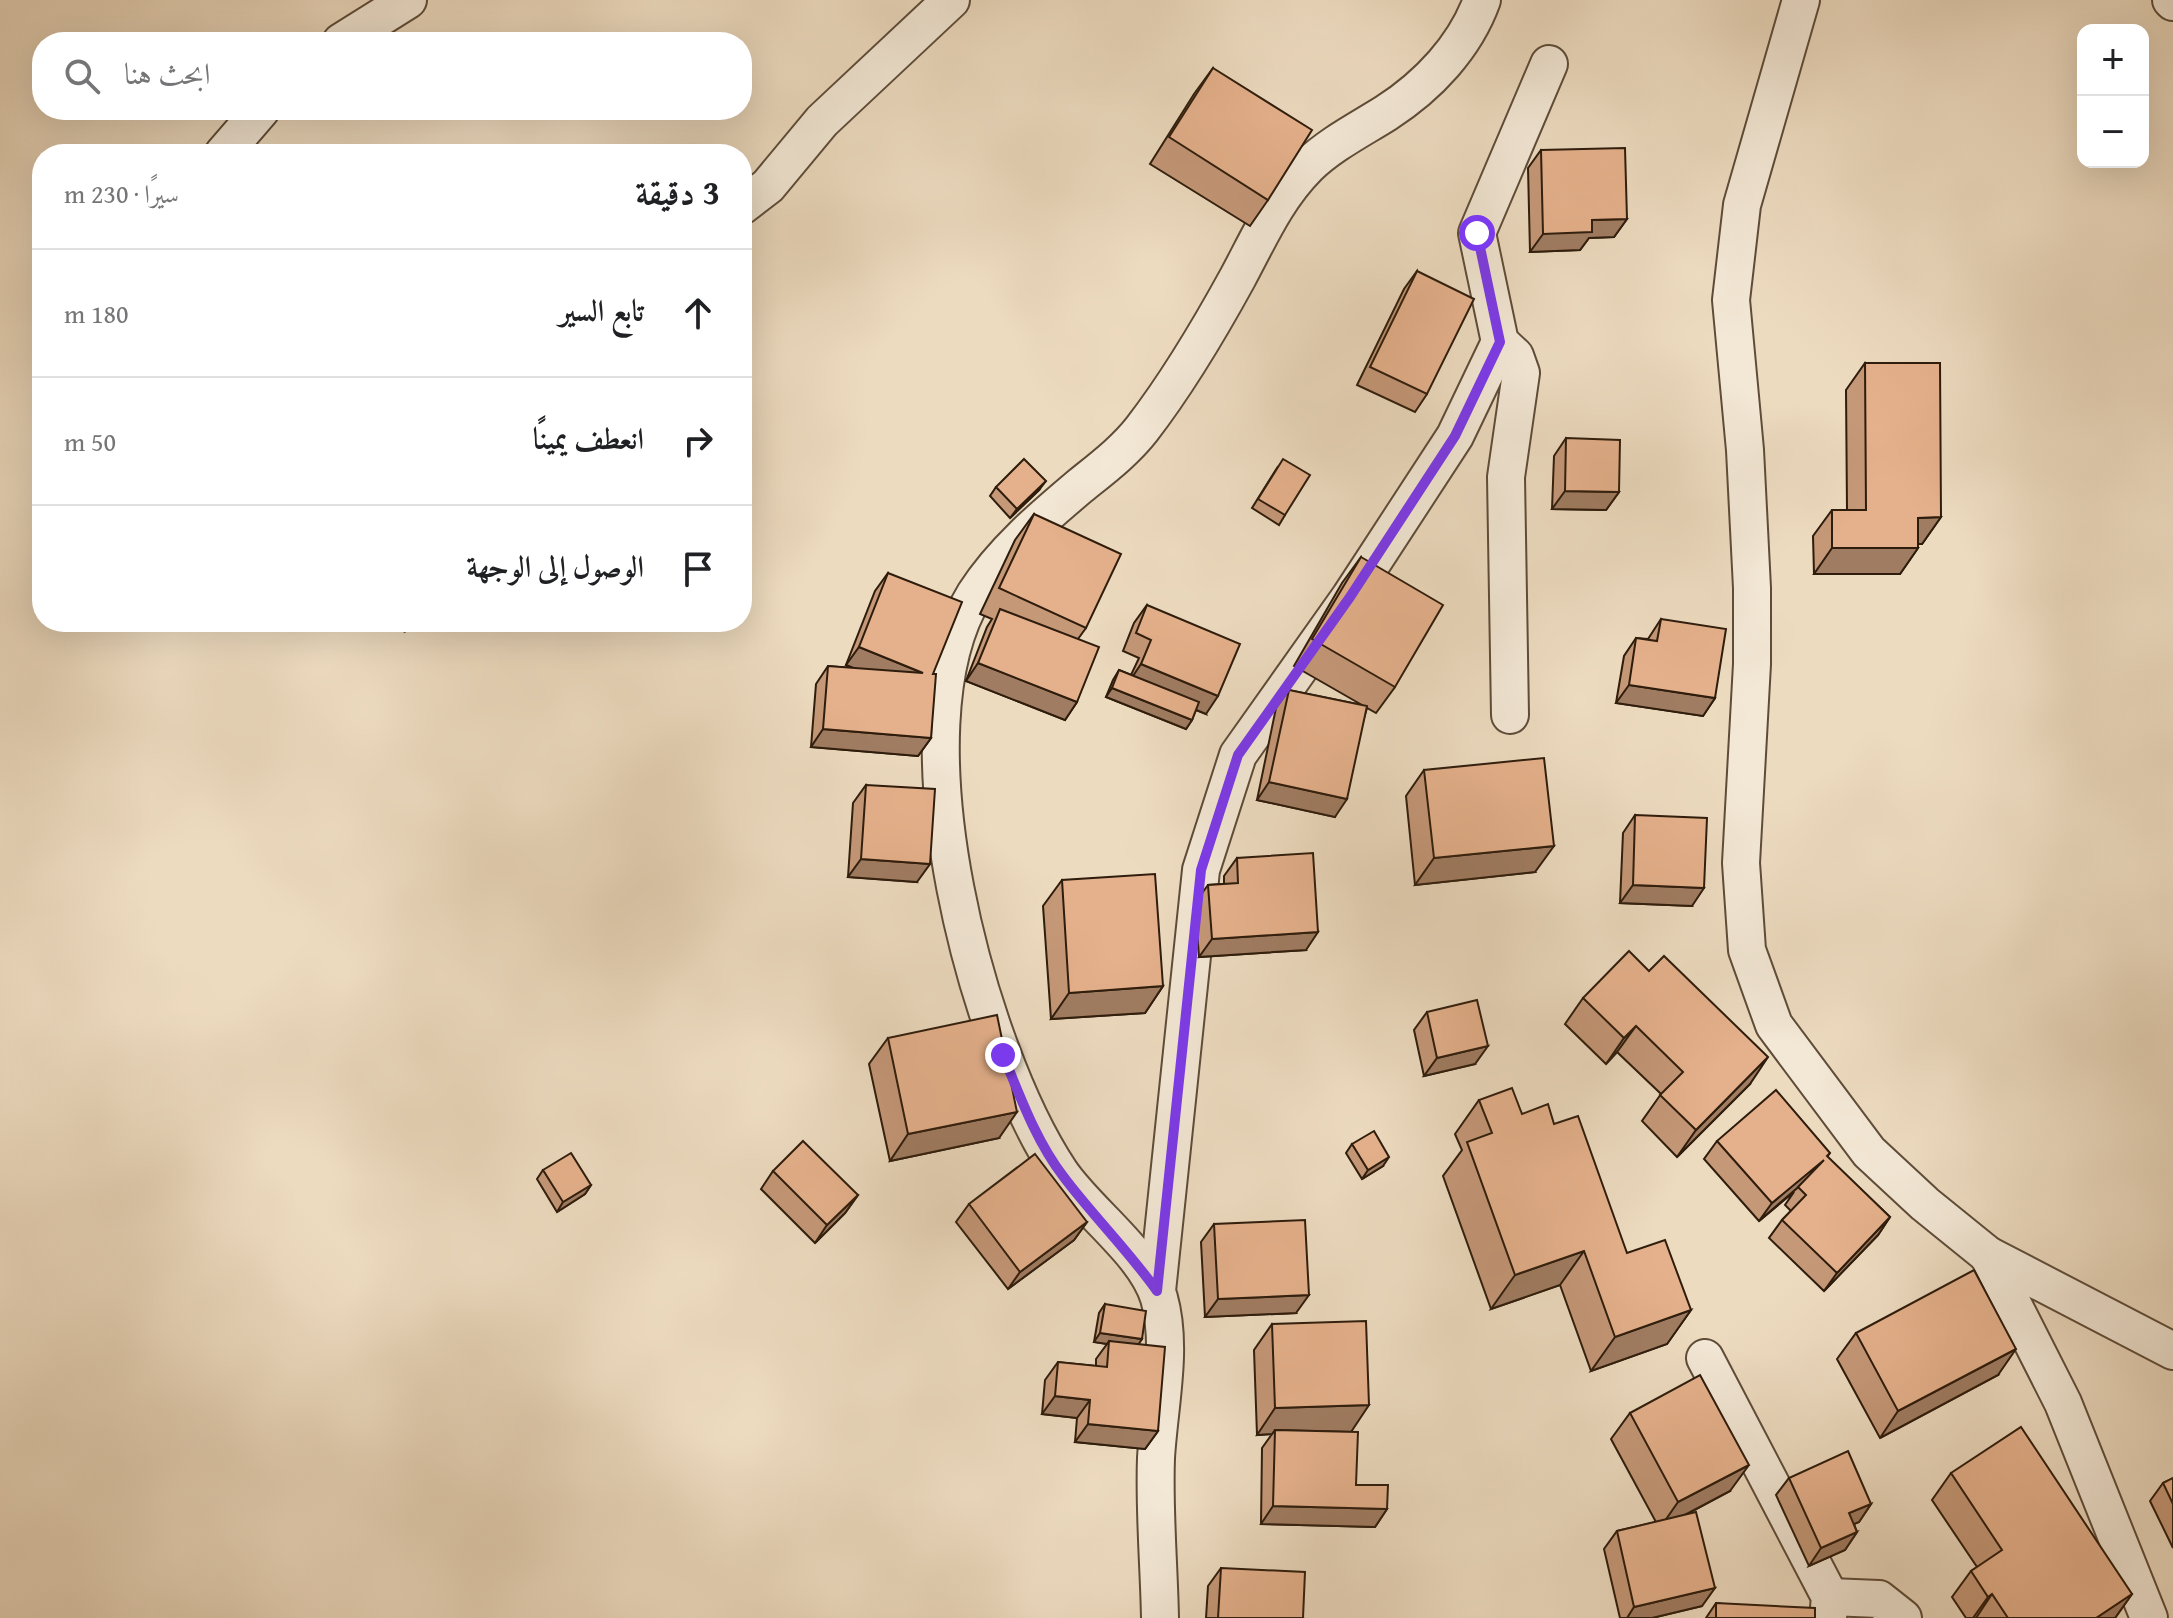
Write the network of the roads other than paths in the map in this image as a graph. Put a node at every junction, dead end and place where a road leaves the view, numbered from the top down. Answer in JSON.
{"nodes":[{"id":1,"x":408,"y":0,"type":"edge"},
{"id":2,"x":951,"y":0,"type":"edge"},
{"id":3,"x":1482,"y":0,"type":"edge"},
{"id":4,"x":1801,"y":0,"type":"edge"},
{"id":5,"x":357,"y":32,"type":"edge"},
{"id":6,"x":1549,"y":64,"type":"dead end"},
{"id":7,"x":252,"y":120,"type":"edge"},
{"id":8,"x":232,"y":144,"type":"edge"},
{"id":9,"x":752,"y":198,"type":"edge"},
{"id":10,"x":1500,"y":342,"type":"junction"},
{"id":11,"x":1510,"y":715,"type":"dead end"},
{"id":12,"x":1988,"y":1255,"type":"junction"},
{"id":13,"x":1157,"y":1291,"type":"junction"},
{"id":14,"x":2173,"y":1351,"type":"edge"},
{"id":15,"x":1705,"y":1358,"type":"dead end"},
{"id":16,"x":1829,"y":1608,"type":"edge"},
{"id":17,"x":1160,"y":1618,"type":"edge"},
{"id":18,"x":1903,"y":1618,"type":"edge"},
{"id":19,"x":2149,"y":1618,"type":"edge"}],
"edges":[{"from":1,"to":5,"type":"street"},
{"from":2,"to":9,"type":"street"},
{"from":3,"to":13,"type":"street"},
{"from":4,"to":12,"type":"street"},
{"from":6,"to":10,"type":"street"},
{"from":7,"to":8,"type":"street"},
{"from":10,"to":11,"type":"street"},
{"from":10,"to":13,"type":"street"},
{"from":12,"to":14,"type":"street"},
{"from":12,"to":19,"type":"street"},
{"from":13,"to":17,"type":"street"},
{"from":15,"to":16,"type":"street"},
{"from":16,"to":18,"type":"street"}]}
